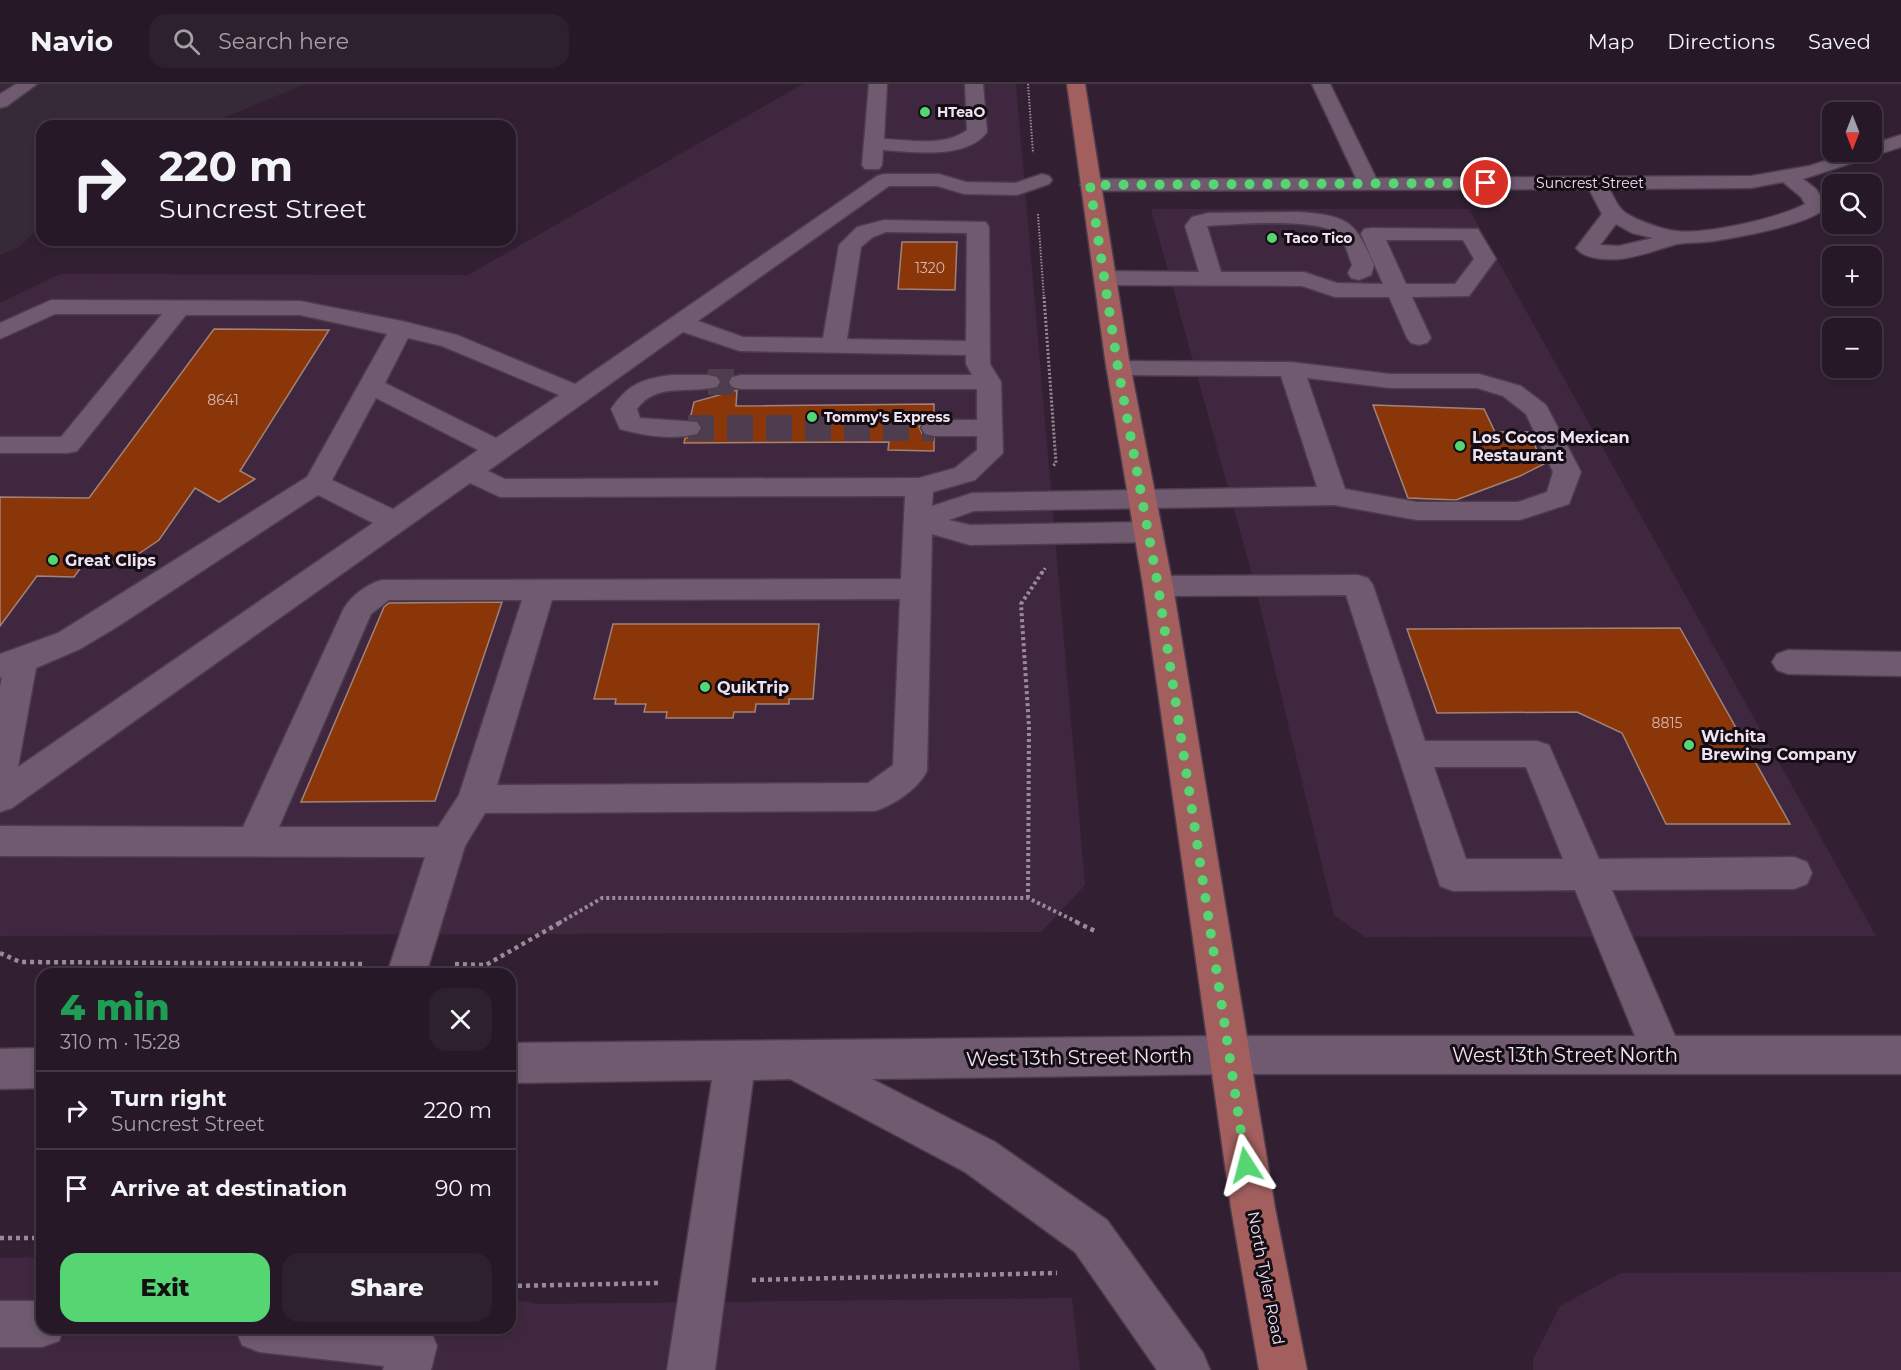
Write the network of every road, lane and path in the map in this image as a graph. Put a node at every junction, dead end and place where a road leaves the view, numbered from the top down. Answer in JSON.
{"nodes":[{"id":1,"x":28,"y":84,"type":"edge"},
{"id":2,"x":878,"y":84,"type":"edge"},
{"id":3,"x":889,"y":84,"type":"edge"},
{"id":4,"x":974,"y":84,"type":"edge"},
{"id":5,"x":1076,"y":84,"type":"edge"},
{"id":6,"x":1321,"y":84,"type":"edge"},
{"id":7,"x":0,"y":102,"type":"edge"},
{"id":8,"x":874,"y":135,"type":"junction"},
{"id":9,"x":1901,"y":141,"type":"edge"},
{"id":10,"x":1882,"y":147,"type":"edge"},
{"id":11,"x":1839,"y":162,"type":"edge"},
{"id":12,"x":1787,"y":176,"type":"junction"},
{"id":13,"x":884,"y":180,"type":"junction"},
{"id":14,"x":1090,"y":183,"type":"junction"},
{"id":15,"x":1369,"y":183,"type":"junction"},
{"id":16,"x":1596,"y":183,"type":"junction"},
{"id":17,"x":1613,"y":214,"type":"junction"},
{"id":18,"x":810,"y":232,"type":"junction"},
{"id":19,"x":1675,"y":238,"type":"junction"},
{"id":20,"x":850,"y":245,"type":"junction"},
{"id":21,"x":1105,"y":278,"type":"junction"},
{"id":22,"x":1212,"y":278,"type":"junction"},
{"id":23,"x":1304,"y":279,"type":"junction"},
{"id":24,"x":1396,"y":290,"type":"junction"},
{"id":25,"x":180,"y":307,"type":"junction"},
{"id":26,"x":680,"y":323,"type":"junction"},
{"id":27,"x":402,"y":328,"type":"junction"},
{"id":28,"x":0,"y":332,"type":"edge"},
{"id":29,"x":1419,"y":338,"type":"dead end"},
{"id":30,"x":834,"y":345,"type":"junction"},
{"id":31,"x":978,"y":348,"type":"junction"},
{"id":32,"x":1118,"y":368,"type":"junction"},
{"id":33,"x":1291,"y":369,"type":"junction"},
{"id":34,"x":708,"y":382,"type":"tunnel mouth"},
{"id":35,"x":741,"y":382,"type":"tunnel mouth"},
{"id":36,"x":989,"y":382,"type":"junction"},
{"id":37,"x":370,"y":385,"type":"junction"},
{"id":38,"x":578,"y":394,"type":"junction"},
{"id":39,"x":688,"y":428,"type":"tunnel mouth"},
{"id":40,"x":934,"y":428,"type":"tunnel mouth"},
{"id":41,"x":990,"y":428,"type":"junction"},
{"id":42,"x":0,"y":444,"type":"edge"},
{"id":43,"x":498,"y":450,"type":"junction"},
{"id":44,"x":467,"y":471,"type":"junction"},
{"id":45,"x":317,"y":483,"type":"junction"},
{"id":46,"x":919,"y":487,"type":"junction"},
{"id":47,"x":1334,"y":495,"type":"junction"},
{"id":48,"x":1142,"y":498,"type":"junction"},
{"id":49,"x":918,"y":521,"type":"junction"},
{"id":50,"x":395,"y":522,"type":"junction"},
{"id":51,"x":1149,"y":532,"type":"junction"},
{"id":52,"x":1158,"y":586,"type":"junction"},
{"id":53,"x":916,"y":589,"type":"junction"},
{"id":54,"x":540,"y":590,"type":"junction"},
{"id":55,"x":1788,"y":662,"type":"dead end"},
{"id":56,"x":11,"y":663,"type":"edge"},
{"id":57,"x":1901,"y":664,"type":"edge"},
{"id":58,"x":1413,"y":754,"type":"junction"},
{"id":59,"x":0,"y":773,"type":"edge"},
{"id":60,"x":0,"y":798,"type":"edge"},
{"id":61,"x":475,"y":799,"type":"junction"},
{"id":62,"x":0,"y":841,"type":"edge"},
{"id":63,"x":254,"y":842,"type":"junction"},
{"id":64,"x":448,"y":842,"type":"junction"},
{"id":65,"x":1794,"y":873,"type":"dead end"},
{"id":66,"x":1588,"y":875,"type":"junction"},
{"id":67,"x":1097,"y":932,"type":"dead end"},
{"id":68,"x":0,"y":953,"type":"edge"},
{"id":69,"x":352,"y":968,"type":"edge"},
{"id":70,"x":407,"y":968,"type":"edge"},
{"id":71,"x":427,"y":968,"type":"edge"},
{"id":72,"x":1229,"y":1055,"type":"junction"},
{"id":73,"x":1663,"y":1055,"type":"junction"},
{"id":74,"x":1901,"y":1055,"type":"edge"},
{"id":75,"x":794,"y":1060,"type":"junction"},
{"id":76,"x":735,"y":1061,"type":"junction"},
{"id":77,"x":516,"y":1063,"type":"edge"},
{"id":78,"x":36,"y":1068,"type":"edge"},
{"id":79,"x":0,"y":1069,"type":"edge"},
{"id":80,"x":0,"y":1238,"type":"edge"},
{"id":81,"x":36,"y":1238,"type":"edge"},
{"id":82,"x":1057,"y":1273,"type":"dead end"},
{"id":83,"x":703,"y":1281,"type":"junction"},
{"id":84,"x":516,"y":1286,"type":"edge"},
{"id":85,"x":0,"y":1324,"type":"edge"},
{"id":86,"x":36,"y":1324,"type":"edge"},
{"id":87,"x":310,"y":1334,"type":"edge"},
{"id":88,"x":407,"y":1370,"type":"edge"},
{"id":89,"x":691,"y":1370,"type":"edge"},
{"id":90,"x":1186,"y":1370,"type":"edge"},
{"id":91,"x":1283,"y":1370,"type":"edge"}],
"edges":[{"from":1,"to":7,"type":"street"},
{"from":2,"to":8,"type":"street"},
{"from":3,"to":8,"type":"street"},
{"from":4,"to":8,"type":"street"},
{"from":5,"to":14,"type":"main road","name":"North Tyler Road"},
{"from":6,"to":15,"type":"street"},
{"from":8,"to":13,"type":"street"},
{"from":9,"to":10,"type":"street","name":"Suncrest Street"},
{"from":11,"to":12,"type":"street","name":"Suncrest Street"},
{"from":12,"to":16,"type":"street","name":"Suncrest Street"},
{"from":12,"to":19,"type":"street"},
{"from":13,"to":14,"type":"street","name":"Suncrest Street"},
{"from":13,"to":18,"type":"street"},
{"from":14,"to":15,"type":"street","name":"Suncrest Street"},
{"from":14,"to":21,"type":"main road","name":"North Tyler Road"},
{"from":15,"to":16,"type":"street","name":"Suncrest Street"},
{"from":16,"to":17,"type":"street"},
{"from":17,"to":19,"type":"street"},
{"from":17,"to":19,"type":"street"},
{"from":18,"to":20,"type":"street"},
{"from":18,"to":26,"type":"street"},
{"from":20,"to":30,"type":"street"},
{"from":20,"to":31,"type":"street"},
{"from":21,"to":22,"type":"street"},
{"from":21,"to":32,"type":"main road","name":"North Tyler Road"},
{"from":22,"to":23,"type":"street"},
{"from":22,"to":23,"type":"street"},
{"from":23,"to":24,"type":"street"},
{"from":24,"to":24,"type":"street"},
{"from":24,"to":29,"type":"street"},
{"from":25,"to":27,"type":"street"},
{"from":25,"to":28,"type":"street"},
{"from":25,"to":42,"type":"street"},
{"from":26,"to":30,"type":"street"},
{"from":26,"to":38,"type":"street"},
{"from":27,"to":37,"type":"street"},
{"from":27,"to":38,"type":"street"},
{"from":30,"to":31,"type":"street"},
{"from":31,"to":36,"type":"street"},
{"from":32,"to":33,"type":"street"},
{"from":32,"to":48,"type":"main road","name":"North Tyler Road"},
{"from":33,"to":47,"type":"street"},
{"from":33,"to":47,"type":"street"},
{"from":34,"to":39,"type":"street"},
{"from":35,"to":36,"type":"street"},
{"from":36,"to":41,"type":"street"},
{"from":37,"to":43,"type":"street"},
{"from":37,"to":45,"type":"street"},
{"from":38,"to":43,"type":"street"},
{"from":40,"to":41,"type":"street"},
{"from":41,"to":46,"type":"street"},
{"from":43,"to":44,"type":"street"},
{"from":44,"to":46,"type":"street"},
{"from":44,"to":50,"type":"street"},
{"from":45,"to":50,"type":"street"},
{"from":45,"to":56,"type":"street"},
{"from":46,"to":49,"type":"street"},
{"from":47,"to":48,"type":"street"},
{"from":48,"to":49,"type":"street"},
{"from":48,"to":51,"type":"main road","name":"North Tyler Road"},
{"from":49,"to":51,"type":"street"},
{"from":49,"to":53,"type":"street"},
{"from":50,"to":60,"type":"street"},
{"from":51,"to":52,"type":"main road","name":"North Tyler Road"},
{"from":52,"to":58,"type":"street"},
{"from":52,"to":72,"type":"main road","name":"North Tyler Road"},
{"from":53,"to":54,"type":"street"},
{"from":53,"to":61,"type":"street"},
{"from":54,"to":61,"type":"street"},
{"from":54,"to":63,"type":"street"},
{"from":55,"to":57,"type":"street"},
{"from":56,"to":59,"type":"street"},
{"from":58,"to":66,"type":"street"},
{"from":58,"to":66,"type":"street"},
{"from":61,"to":64,"type":"street"},
{"from":62,"to":63,"type":"street"},
{"from":63,"to":64,"type":"street"},
{"from":64,"to":70,"type":"street"},
{"from":65,"to":66,"type":"street"},
{"from":66,"to":73,"type":"street"},
{"from":67,"to":71,"type":"path"},
{"from":68,"to":69,"type":"path"},
{"from":72,"to":73,"type":"street","name":"West 13th Street North"},
{"from":72,"to":75,"type":"street","name":"West 13th Street North"},
{"from":72,"to":91,"type":"main road","name":"North Tyler Road"},
{"from":73,"to":74,"type":"street","name":"West 13th Street North"},
{"from":75,"to":76,"type":"street","name":"West 13th Street North"},
{"from":75,"to":90,"type":"street"},
{"from":76,"to":77,"type":"street","name":"West 13th Street North"},
{"from":76,"to":83,"type":"street"},
{"from":78,"to":79,"type":"street"},
{"from":80,"to":81,"type":"path"},
{"from":82,"to":83,"type":"path"},
{"from":83,"to":84,"type":"path"},
{"from":83,"to":89,"type":"street"},
{"from":85,"to":86,"type":"street"},
{"from":87,"to":88,"type":"street"}]}
